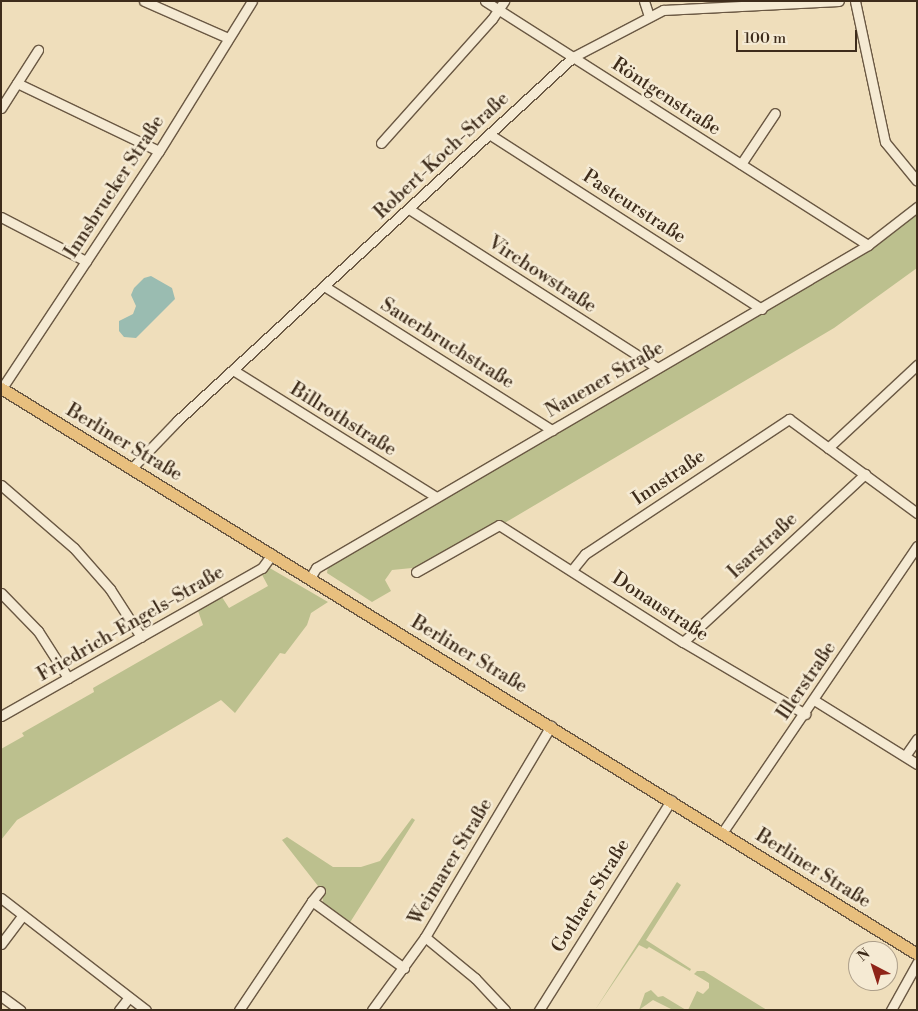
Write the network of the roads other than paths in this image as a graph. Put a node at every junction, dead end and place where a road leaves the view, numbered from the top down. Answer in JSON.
{"nodes":[{"id":1,"x":144,"y":1,"type":"edge"},
{"id":2,"x":252,"y":1,"type":"edge"},
{"id":3,"x":485,"y":1,"type":"edge"},
{"id":4,"x":504,"y":1,"type":"edge"},
{"id":5,"x":644,"y":1,"type":"edge"},
{"id":6,"x":839,"y":1,"type":"edge"},
{"id":7,"x":855,"y":1,"type":"edge"},
{"id":8,"x":498,"y":10,"type":"junction"},
{"id":9,"x":649,"y":16,"type":"junction"},
{"id":10,"x":228,"y":38,"type":"junction"},
{"id":11,"x":38,"y":50,"type":"dead end"},
{"id":12,"x":573,"y":57,"type":"junction"},
{"id":13,"x":17,"y":83,"type":"junction"},
{"id":14,"x":1,"y":108,"type":"edge"},
{"id":15,"x":775,"y":113,"type":"dead end"},
{"id":16,"x":490,"y":134,"type":"junction"},
{"id":17,"x":381,"y":143,"type":"dead end"},
{"id":18,"x":159,"y":151,"type":"junction"},
{"id":19,"x":741,"y":164,"type":"junction"},
{"id":20,"x":917,"y":181,"type":"edge"},
{"id":21,"x":917,"y":207,"type":"edge"},
{"id":22,"x":409,"y":209,"type":"junction"},
{"id":23,"x":1,"y":217,"type":"edge"},
{"id":24,"x":868,"y":245,"type":"junction"},
{"id":25,"x":86,"y":261,"type":"junction"},
{"id":26,"x":324,"y":286,"type":"junction"},
{"id":27,"x":762,"y":308,"type":"junction"},
{"id":28,"x":917,"y":365,"type":"edge"},
{"id":29,"x":658,"y":368,"type":"junction"},
{"id":30,"x":233,"y":370,"type":"junction"},
{"id":31,"x":2,"y":388,"type":"edge"},
{"id":32,"x":552,"y":430,"type":"junction"},
{"id":33,"x":828,"y":448,"type":"junction"},
{"id":34,"x":131,"y":468,"type":"junction"},
{"id":35,"x":865,"y":474,"type":"junction"},
{"id":36,"x":1,"y":485,"type":"edge"},
{"id":37,"x":436,"y":497,"type":"junction"},
{"id":38,"x":917,"y":513,"type":"edge"},
{"id":39,"x":917,"y":546,"type":"edge"},
{"id":40,"x":272,"y":554,"type":"junction"},
{"id":41,"x":572,"y":570,"type":"junction"},
{"id":42,"x":416,"y":572,"type":"dead end"},
{"id":43,"x":310,"y":578,"type":"junction"},
{"id":44,"x":1,"y":593,"type":"edge"},
{"id":45,"x":141,"y":637,"type":"junction"},
{"id":46,"x":683,"y":642,"type":"junction"},
{"id":47,"x":68,"y":678,"type":"junction"},
{"id":48,"x":814,"y":700,"type":"junction"},
{"id":49,"x":805,"y":714,"type":"junction"},
{"id":50,"x":1,"y":716,"type":"edge"},
{"id":51,"x":551,"y":726,"type":"junction"},
{"id":52,"x":917,"y":739,"type":"edge"},
{"id":53,"x":905,"y":756,"type":"junction"},
{"id":54,"x":917,"y":764,"type":"edge"},
{"id":55,"x":671,"y":800,"type":"junction"},
{"id":56,"x":722,"y":833,"type":"junction"},
{"id":57,"x":320,"y":891,"type":"dead end"},
{"id":58,"x":1,"y":898,"type":"edge"},
{"id":59,"x":312,"y":901,"type":"junction"},
{"id":60,"x":23,"y":915,"type":"junction"},
{"id":61,"x":425,"y":937,"type":"junction"},
{"id":62,"x":1,"y":944,"type":"edge"},
{"id":63,"x":917,"y":954,"type":"edge"},
{"id":64,"x":917,"y":962,"type":"edge"},
{"id":65,"x":404,"y":968,"type":"junction"},
{"id":66,"x":1,"y":996,"type":"edge"},
{"id":67,"x":129,"y":997,"type":"junction"},
{"id":68,"x":20,"y":1010,"type":"edge"},
{"id":69,"x":119,"y":1010,"type":"edge"},
{"id":70,"x":146,"y":1010,"type":"edge"},
{"id":71,"x":239,"y":1010,"type":"edge"},
{"id":72,"x":372,"y":1010,"type":"edge"},
{"id":73,"x":505,"y":1010,"type":"edge"},
{"id":74,"x":539,"y":1010,"type":"edge"},
{"id":75,"x":890,"y":1010,"type":"edge"}],
"edges":[{"from":1,"to":10,"type":"street"},
{"from":2,"to":10,"type":"street","name":"Innsbrucker Straße"},
{"from":3,"to":8,"type":"street","name":"Röntgenstraße"},
{"from":4,"to":8,"type":"street"},
{"from":5,"to":9,"type":"street"},
{"from":6,"to":9,"type":"street","name":"Robert-Koch-Straße"},
{"from":7,"to":20,"type":"street"},
{"from":8,"to":12,"type":"street","name":"Röntgenstraße"},
{"from":8,"to":17,"type":"street"},
{"from":9,"to":12,"type":"street","name":"Robert-Koch-Straße"},
{"from":10,"to":18,"type":"street","name":"Innsbrucker Straße"},
{"from":11,"to":13,"type":"street"},
{"from":12,"to":16,"type":"street","name":"Robert-Koch-Straße"},
{"from":12,"to":19,"type":"street","name":"Röntgenstraße"},
{"from":13,"to":14,"type":"street"},
{"from":13,"to":18,"type":"street"},
{"from":15,"to":19,"type":"street"},
{"from":16,"to":22,"type":"street","name":"Robert-Koch-Straße"},
{"from":16,"to":27,"type":"street","name":"Pasteurstraße"},
{"from":18,"to":25,"type":"street","name":"Innsbrucker Straße"},
{"from":19,"to":24,"type":"street","name":"Röntgenstraße"},
{"from":21,"to":24,"type":"street","name":"Nauener Straße"},
{"from":22,"to":26,"type":"street","name":"Robert-Koch-Straße"},
{"from":22,"to":29,"type":"street","name":"Virchowstraße"},
{"from":23,"to":25,"type":"street"},
{"from":24,"to":27,"type":"street","name":"Nauener Straße"},
{"from":25,"to":31,"type":"street","name":"Innsbrucker Straße"},
{"from":26,"to":30,"type":"street","name":"Robert-Koch-Straße"},
{"from":26,"to":32,"type":"street","name":"Sauerbruchstraße"},
{"from":27,"to":29,"type":"street","name":"Nauener Straße"},
{"from":28,"to":33,"type":"street"},
{"from":29,"to":32,"type":"street","name":"Nauener Straße"},
{"from":30,"to":34,"type":"street","name":"Robert-Koch-Straße"},
{"from":30,"to":37,"type":"street","name":"Billrothstraße"},
{"from":31,"to":34,"type":"main road","name":"Berliner Straße"},
{"from":32,"to":37,"type":"street","name":"Nauener Straße"},
{"from":33,"to":35,"type":"street"},
{"from":33,"to":41,"type":"street","name":"Innstraße"},
{"from":34,"to":40,"type":"main road","name":"Berliner Straße"},
{"from":35,"to":38,"type":"street"},
{"from":35,"to":46,"type":"street","name":"Isarstraße"},
{"from":36,"to":45,"type":"street"},
{"from":37,"to":43,"type":"street","name":"Nauener Straße"},
{"from":39,"to":48,"type":"street","name":"Illerstraße"},
{"from":40,"to":43,"type":"main road","name":"Berliner Straße"},
{"from":40,"to":45,"type":"street","name":"Friedrich-Engels-Straße"},
{"from":41,"to":42,"type":"street","name":"Donaustraße"},
{"from":41,"to":46,"type":"street","name":"Donaustraße"},
{"from":43,"to":51,"type":"main road","name":"Berliner Straße"},
{"from":44,"to":47,"type":"street"},
{"from":45,"to":47,"type":"street","name":"Friedrich-Engels-Straße"},
{"from":46,"to":49,"type":"street","name":"Donaustraße"},
{"from":47,"to":50,"type":"street","name":"Friedrich-Engels-Straße"},
{"from":48,"to":49,"type":"street","name":"Illerstraße"},
{"from":48,"to":53,"type":"street"},
{"from":49,"to":56,"type":"street","name":"Illerstraße"},
{"from":51,"to":55,"type":"main road","name":"Berliner Straße"},
{"from":51,"to":61,"type":"street","name":"Weimarer Straße"},
{"from":52,"to":53,"type":"street"},
{"from":53,"to":54,"type":"street"},
{"from":55,"to":56,"type":"main road","name":"Berliner Straße"},
{"from":55,"to":74,"type":"street","name":"Gothaer Straße"},
{"from":56,"to":63,"type":"main road","name":"Berliner Straße"},
{"from":57,"to":59,"type":"street"},
{"from":58,"to":60,"type":"street"},
{"from":59,"to":65,"type":"street"},
{"from":59,"to":71,"type":"street"},
{"from":60,"to":62,"type":"street"},
{"from":60,"to":67,"type":"street"},
{"from":61,"to":65,"type":"street","name":"Weimarer Straße"},
{"from":61,"to":73,"type":"street"},
{"from":64,"to":75,"type":"street"},
{"from":65,"to":72,"type":"street","name":"Weimarer Straße"},
{"from":66,"to":68,"type":"street"},
{"from":67,"to":69,"type":"street"},
{"from":67,"to":70,"type":"street"}]}
